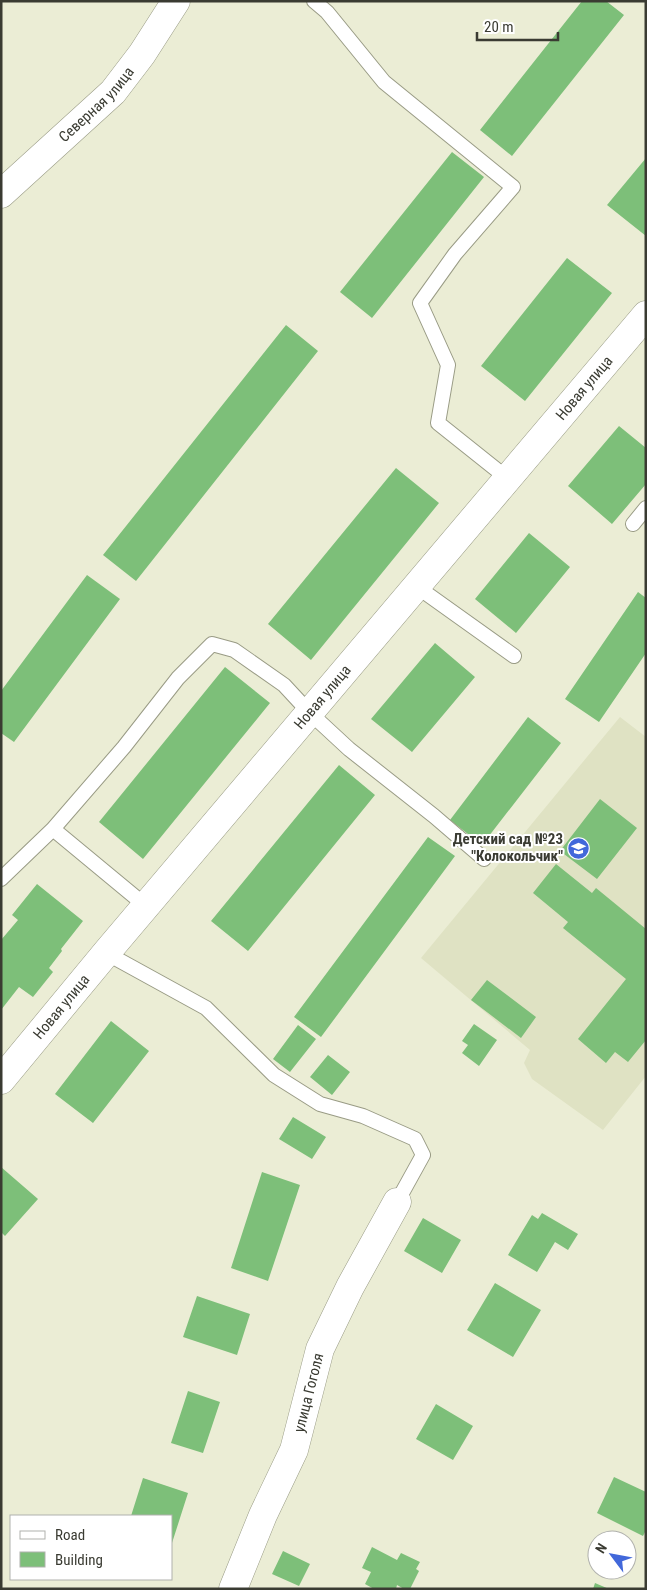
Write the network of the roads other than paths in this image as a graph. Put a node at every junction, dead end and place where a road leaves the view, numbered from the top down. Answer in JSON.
{"nodes":[{"id":1,"x":176,"y":1,"type":"edge"},
{"id":2,"x":314,"y":1,"type":"edge"},
{"id":3,"x":1,"y":194,"type":"edge"},
{"id":4,"x":646,"y":314,"type":"edge"},
{"id":5,"x":507,"y":478,"type":"junction"},
{"id":6,"x":646,"y":508,"type":"edge"},
{"id":7,"x":632,"y":524,"type":"dead end"},
{"id":8,"x":416,"y":586,"type":"junction"},
{"id":9,"x":514,"y":656,"type":"dead end"},
{"id":10,"x":309,"y":712,"type":"junction"},
{"id":11,"x":53,"y":829,"type":"junction"},
{"id":12,"x":484,"y":858,"type":"dead end"},
{"id":13,"x":1,"y":879,"type":"edge"},
{"id":14,"x":146,"y":906,"type":"junction"},
{"id":15,"x":106,"y":953,"type":"junction"},
{"id":16,"x":1,"y":1080,"type":"edge"},
{"id":17,"x":397,"y":1202,"type":"joint"},
{"id":18,"x":233,"y":1589,"type":"edge"}],
"edges":[{"from":1,"to":3,"type":"street","name":"Северная улица"},
{"from":2,"to":5,"type":"lane"},
{"from":4,"to":5,"type":"street","name":"Новая улица"},
{"from":5,"to":8,"type":"street","name":"Новая улица"},
{"from":6,"to":7,"type":"lane"},
{"from":8,"to":9,"type":"lane"},
{"from":8,"to":10,"type":"street","name":"Новая улица"},
{"from":10,"to":11,"type":"lane"},
{"from":10,"to":12,"type":"lane"},
{"from":10,"to":14,"type":"street","name":"Новая улица"},
{"from":11,"to":13,"type":"lane"},
{"from":11,"to":14,"type":"lane"},
{"from":14,"to":15,"type":"street","name":"Новая улица"},
{"from":15,"to":16,"type":"street","name":"Новая улица"},
{"from":15,"to":17,"type":"lane"},
{"from":17,"to":18,"type":"street","name":"улица Гоголя"}]}
